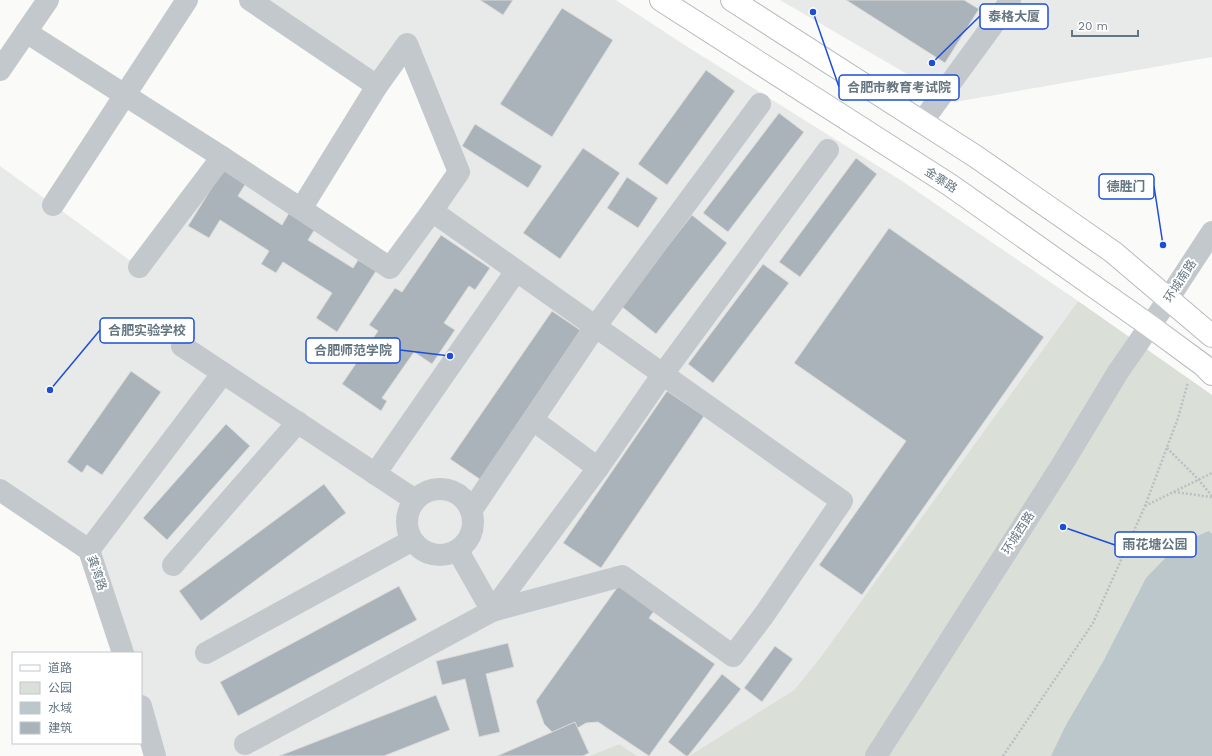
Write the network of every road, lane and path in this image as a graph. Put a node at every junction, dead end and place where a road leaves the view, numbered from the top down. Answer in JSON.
{"nodes":[{"id":1,"x":48,"y":0,"type":"edge"},
{"id":2,"x":187,"y":0,"type":"edge"},
{"id":3,"x":250,"y":0,"type":"edge"},
{"id":4,"x":661,"y":0,"type":"edge"},
{"id":5,"x":732,"y":0,"type":"edge"},
{"id":6,"x":1010,"y":0,"type":"edge"},
{"id":7,"x":26,"y":32,"type":"junction"},
{"id":8,"x":0,"y":70,"type":"edge"},
{"id":9,"x":377,"y":86,"type":"junction"},
{"id":10,"x":124,"y":95,"type":"junction"},
{"id":11,"x":760,"y":104,"type":"dead end"},
{"id":12,"x":922,"y":122,"type":"junction"},
{"id":13,"x":828,"y":150,"type":"dead end"},
{"id":14,"x":222,"y":157,"type":"junction"},
{"id":15,"x":53,"y":205,"type":"dead end"},
{"id":16,"x":301,"y":209,"type":"junction"},
{"id":17,"x":432,"y":211,"type":"junction"},
{"id":18,"x":1212,"y":232,"type":"edge"},
{"id":19,"x":139,"y":268,"type":"dead end"},
{"id":20,"x":516,"y":271,"type":"junction"},
{"id":21,"x":1160,"y":312,"type":"junction"},
{"id":22,"x":595,"y":327,"type":"junction"},
{"id":23,"x":1212,"y":336,"type":"edge"},
{"id":24,"x":182,"y":346,"type":"dead end"},
{"id":25,"x":1195,"y":359,"type":"junction"},
{"id":26,"x":223,"y":373,"type":"junction"},
{"id":27,"x":663,"y":374,"type":"junction"},
{"id":28,"x":1212,"y":374,"type":"edge"},
{"id":29,"x":533,"y":420,"type":"junction"},
{"id":30,"x":298,"y":422,"type":"junction"},
{"id":31,"x":1167,"y":448,"type":"junction"},
{"id":32,"x":598,"y":468,"type":"junction"},
{"id":33,"x":1212,"y":473,"type":"edge"},
{"id":34,"x":375,"y":474,"type":"junction"},
{"id":35,"x":1198,"y":479,"type":"junction"},
{"id":36,"x":0,"y":490,"type":"edge"},
{"id":37,"x":1174,"y":492,"type":"junction"},
{"id":38,"x":1212,"y":497,"type":"edge"},
{"id":39,"x":415,"y":500,"type":"junction"},
{"id":40,"x":1145,"y":506,"type":"junction"},
{"id":41,"x":471,"y":512,"type":"junction"},
{"id":42,"x":412,"y":541,"type":"junction"},
{"id":43,"x":89,"y":550,"type":"junction"},
{"id":44,"x":458,"y":551,"type":"junction"},
{"id":45,"x":173,"y":565,"type":"dead end"},
{"id":46,"x":492,"y":611,"type":"junction"},
{"id":47,"x":123,"y":652,"type":"edge"},
{"id":48,"x":206,"y":653,"type":"dead end"},
{"id":49,"x":142,"y":710,"type":"edge"},
{"id":50,"x":244,"y":744,"type":"dead end"},
{"id":51,"x":155,"y":756,"type":"edge"},
{"id":52,"x":876,"y":756,"type":"edge"},
{"id":53,"x":1003,"y":756,"type":"edge"}],
"edges":[{"from":1,"to":7,"type":"street"},
{"from":2,"to":10,"type":"street"},
{"from":3,"to":9,"type":"street"},
{"from":4,"to":21,"type":"main road","name":"金寨路"},
{"from":5,"to":12,"type":"main road","name":"金寨路"},
{"from":6,"to":12,"type":"street"},
{"from":7,"to":8,"type":"street"},
{"from":7,"to":10,"type":"street"},
{"from":9,"to":16,"type":"street"},
{"from":9,"to":17,"type":"street"},
{"from":10,"to":14,"type":"street"},
{"from":10,"to":15,"type":"street"},
{"from":11,"to":22,"type":"street"},
{"from":12,"to":21,"type":"main road","name":"金寨路"},
{"from":13,"to":27,"type":"street"},
{"from":14,"to":16,"type":"street"},
{"from":14,"to":19,"type":"street"},
{"from":16,"to":17,"type":"street"},
{"from":17,"to":20,"type":"street"},
{"from":18,"to":21,"type":"street","name":"环城南路"},
{"from":20,"to":22,"type":"street"},
{"from":20,"to":34,"type":"street"},
{"from":21,"to":23,"type":"main road","name":"金寨路"},
{"from":21,"to":25,"type":"main road","name":"金寨路"},
{"from":21,"to":52,"type":"street","name":"环城西路"},
{"from":22,"to":27,"type":"street"},
{"from":22,"to":29,"type":"street"},
{"from":24,"to":26,"type":"street"},
{"from":25,"to":28,"type":"main road","name":"金寨路"},
{"from":25,"to":31,"type":"path"},
{"from":26,"to":30,"type":"street"},
{"from":26,"to":43,"type":"street"},
{"from":27,"to":32,"type":"street"},
{"from":27,"to":46,"type":"street"},
{"from":29,"to":32,"type":"street"},
{"from":29,"to":41,"type":"street"},
{"from":30,"to":34,"type":"street"},
{"from":30,"to":45,"type":"street"},
{"from":31,"to":35,"type":"path"},
{"from":31,"to":40,"type":"path"},
{"from":32,"to":46,"type":"street"},
{"from":33,"to":35,"type":"path"},
{"from":34,"to":39,"type":"street"},
{"from":35,"to":37,"type":"path"},
{"from":35,"to":38,"type":"path"},
{"from":36,"to":43,"type":"street","name":"龚湾路"},
{"from":37,"to":38,"type":"path"},
{"from":37,"to":40,"type":"path"},
{"from":39,"to":41,"type":"street"},
{"from":39,"to":42,"type":"street"},
{"from":40,"to":53,"type":"path"},
{"from":41,"to":44,"type":"street"},
{"from":42,"to":44,"type":"street"},
{"from":42,"to":48,"type":"street"},
{"from":43,"to":47,"type":"street","name":"龚湾路"},
{"from":44,"to":46,"type":"street"},
{"from":46,"to":50,"type":"street"},
{"from":49,"to":51,"type":"street"}]}
